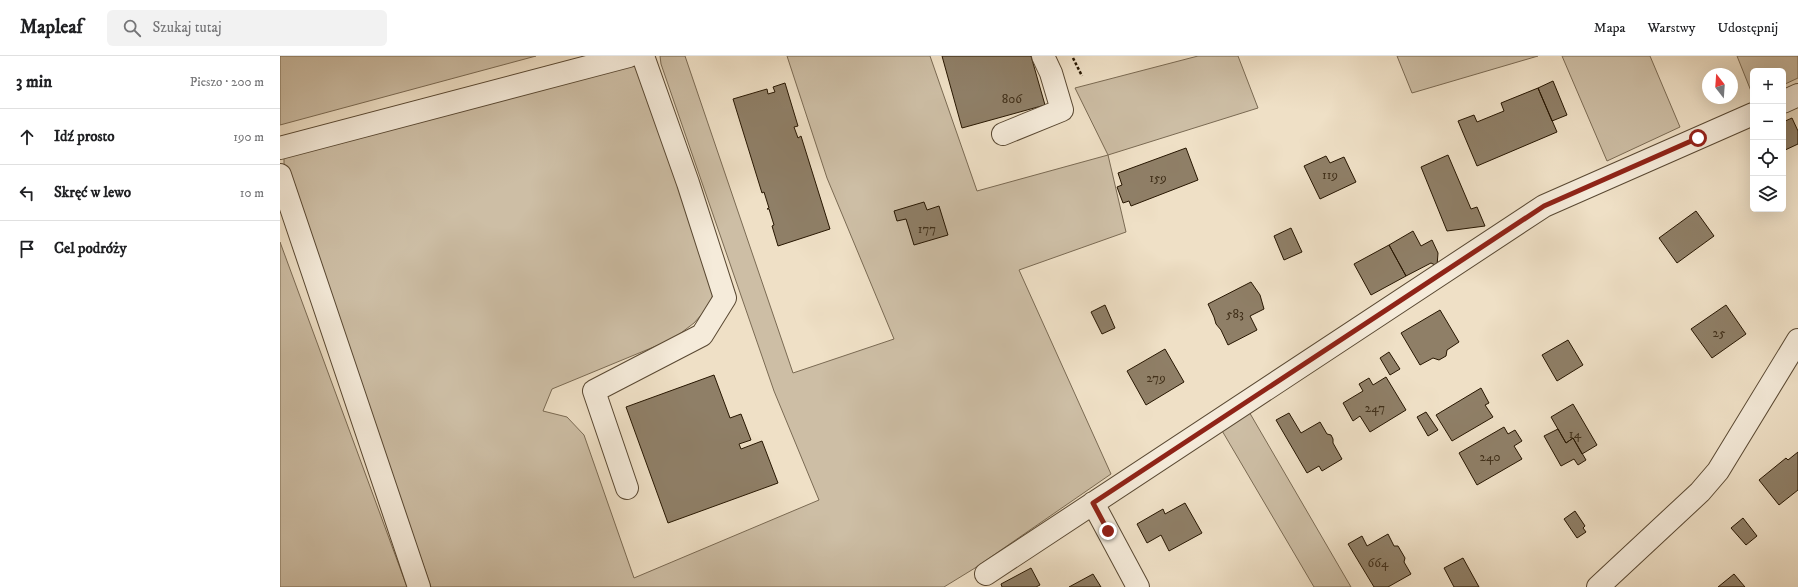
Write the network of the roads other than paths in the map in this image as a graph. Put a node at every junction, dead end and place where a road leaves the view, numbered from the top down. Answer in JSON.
{"nodes":[{"id":1,"x":629,"y":56,"type":"edge"},
{"id":2,"x":643,"y":56,"type":"edge"},
{"id":3,"x":1042,"y":56,"type":"edge"},
{"id":4,"x":1798,"y":95,"type":"edge"},
{"id":5,"x":1786,"y":101,"type":"edge"},
{"id":6,"x":1750,"y":115,"type":"edge"},
{"id":7,"x":1003,"y":134,"type":"dead end"},
{"id":8,"x":280,"y":148,"type":"edge"},
{"id":9,"x":280,"y":175,"type":"edge"},
{"id":10,"x":1798,"y":340,"type":"edge"},
{"id":11,"x":627,"y":488,"type":"dead end"},
{"id":12,"x":1093,"y":503,"type":"junction"},
{"id":13,"x":986,"y":574,"type":"dead end"},
{"id":14,"x":419,"y":587,"type":"edge"},
{"id":15,"x":1138,"y":587,"type":"edge"},
{"id":16,"x":1598,"y":587,"type":"edge"}],
"edges":[{"from":1,"to":8,"type":"street"},
{"from":2,"to":11,"type":"street"},
{"from":3,"to":7,"type":"street"},
{"from":4,"to":5,"type":"street"},
{"from":6,"to":12,"type":"street"},
{"from":9,"to":14,"type":"street"},
{"from":10,"to":16,"type":"street"},
{"from":12,"to":13,"type":"street"},
{"from":12,"to":15,"type":"street"}]}
